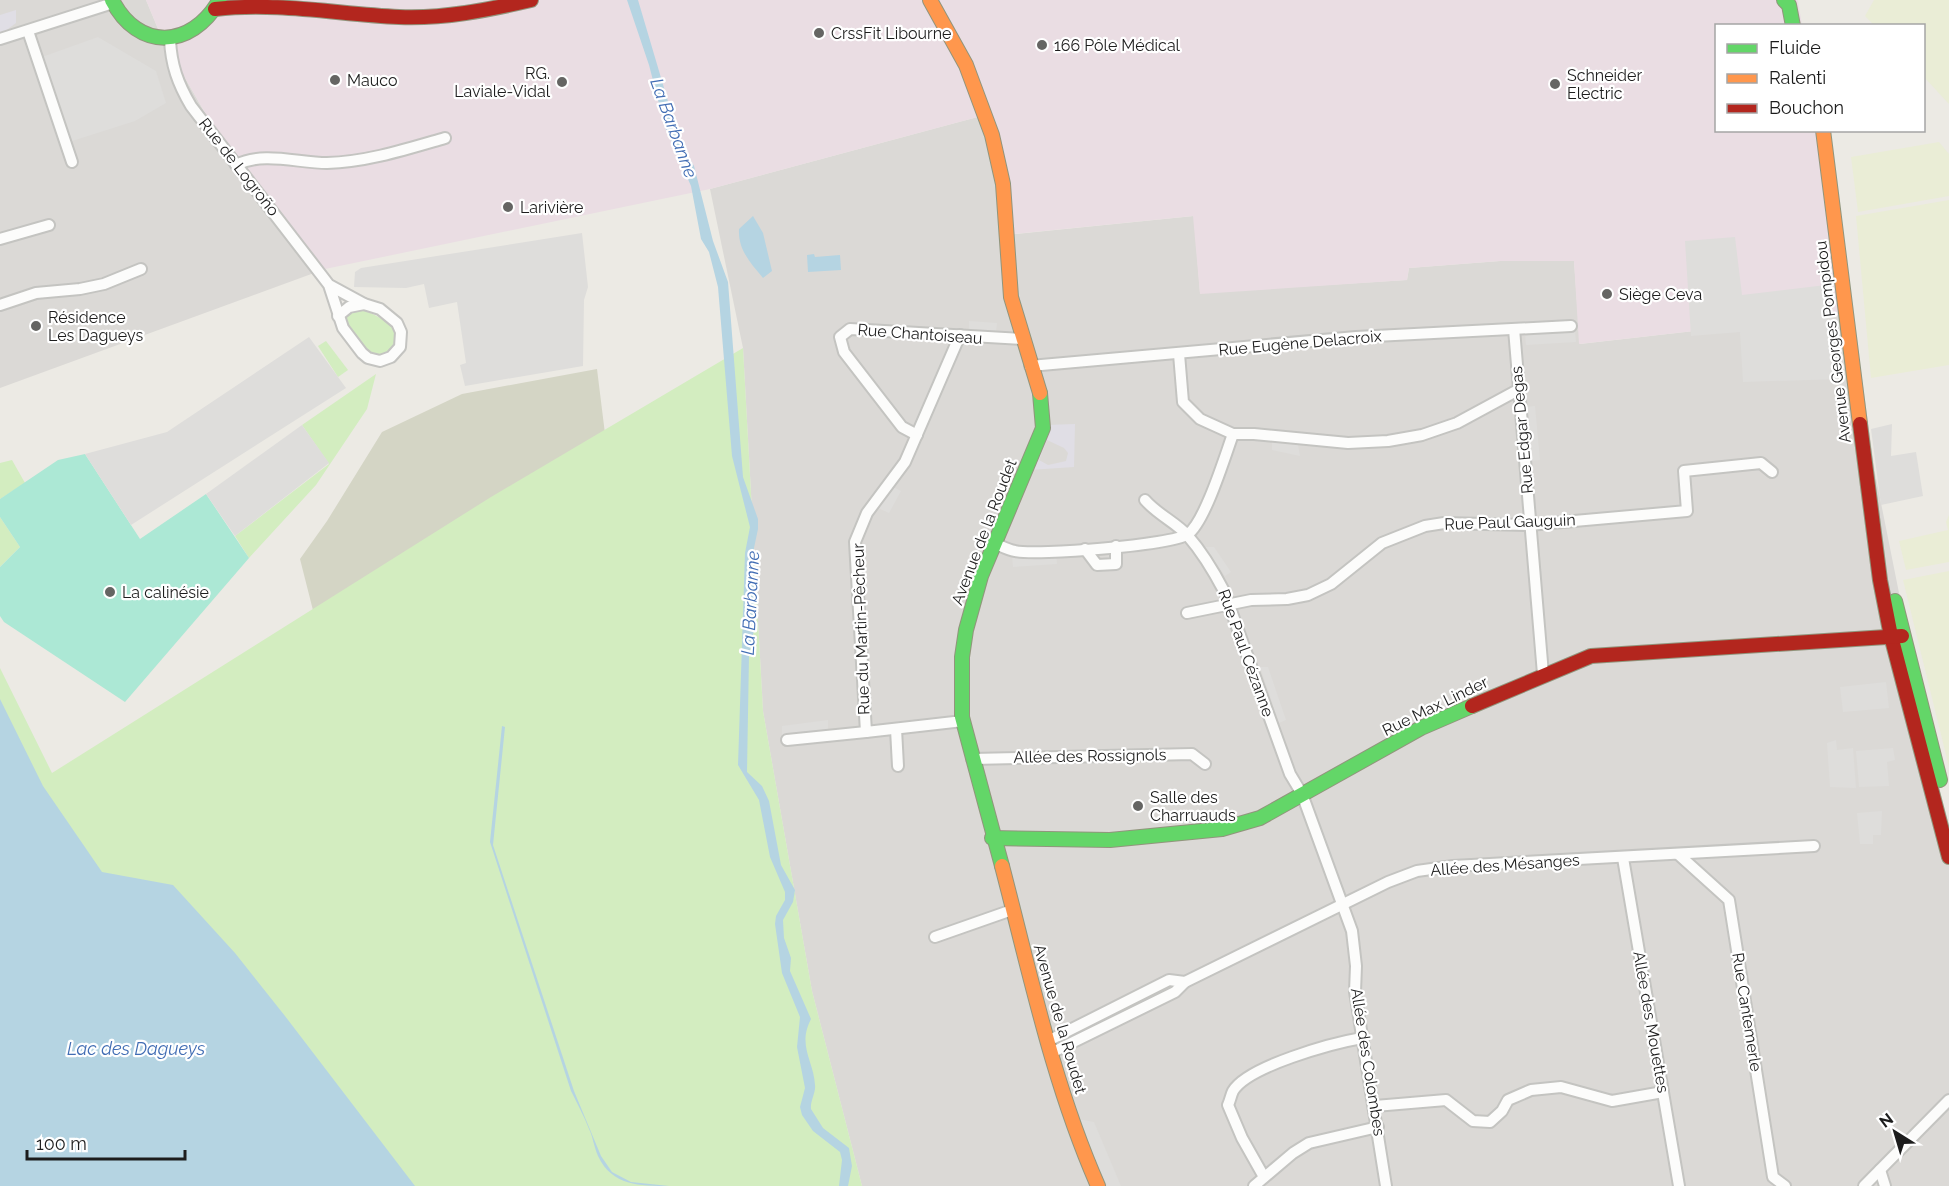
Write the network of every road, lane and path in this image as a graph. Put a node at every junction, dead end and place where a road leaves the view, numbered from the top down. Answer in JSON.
{"nodes":[{"id":1,"x":272,"y":0,"type":"edge"},
{"id":2,"x":531,"y":0,"type":"edge"},
{"id":3,"x":930,"y":0,"type":"edge"},
{"id":4,"x":1784,"y":0,"type":"edge"},
{"id":5,"x":1797,"y":0,"type":"edge"},
{"id":6,"x":112,"y":2,"type":"edge"},
{"id":7,"x":217,"y":5,"type":"edge"},
{"id":8,"x":292,"y":5,"type":"junction"},
{"id":9,"x":1793,"y":24,"type":"edge"},
{"id":10,"x":1804,"y":24,"type":"edge"},
{"id":11,"x":28,"y":31,"type":"junction"},
{"id":12,"x":0,"y":39,"type":"edge"},
{"id":13,"x":170,"y":39,"type":"junction"},
{"id":14,"x":1817,"y":132,"type":"edge"},
{"id":15,"x":1823,"y":132,"type":"edge"},
{"id":16,"x":445,"y":138,"type":"dead end"},
{"id":17,"x":1824,"y":152,"type":"junction"},
{"id":18,"x":72,"y":162,"type":"dead end"},
{"id":19,"x":236,"y":165,"type":"junction"},
{"id":20,"x":49,"y":225,"type":"dead end"},
{"id":21,"x":0,"y":239,"type":"edge"},
{"id":22,"x":141,"y":269,"type":"dead end"},
{"id":23,"x":328,"y":285,"type":"junction"},
{"id":24,"x":364,"y":304,"type":"junction"},
{"id":25,"x":0,"y":305,"type":"edge"},
{"id":26,"x":338,"y":315,"type":"junction"},
{"id":27,"x":1571,"y":326,"type":"dead end"},
{"id":28,"x":1514,"y":329,"type":"junction"},
{"id":29,"x":960,"y":335,"type":"junction"},
{"id":30,"x":1021,"y":339,"type":"junction"},
{"id":31,"x":1179,"y":354,"type":"junction"},
{"id":32,"x":1030,"y":366,"type":"junction"},
{"id":33,"x":1518,"y":390,"type":"junction"},
{"id":34,"x":1233,"y":434,"type":"junction"},
{"id":35,"x":917,"y":435,"type":"junction"},
{"id":36,"x":1772,"y":472,"type":"dead end"},
{"id":37,"x":1145,"y":500,"type":"dead end"},
{"id":38,"x":1529,"y":525,"type":"junction"},
{"id":39,"x":1187,"y":535,"type":"junction"},
{"id":40,"x":994,"y":543,"type":"junction"},
{"id":41,"x":1116,"y":546,"type":"junction"},
{"id":42,"x":1084,"y":549,"type":"junction"},
{"id":43,"x":1229,"y":604,"type":"junction"},
{"id":44,"x":1187,"y":613,"type":"dead end"},
{"id":45,"x":1897,"y":636,"type":"junction"},
{"id":46,"x":1543,"y":674,"type":"junction"},
{"id":47,"x":963,"y":721,"type":"junction"},
{"id":48,"x":896,"y":729,"type":"junction"},
{"id":49,"x":866,"y":732,"type":"junction"},
{"id":50,"x":787,"y":740,"type":"dead end"},
{"id":51,"x":972,"y":759,"type":"junction"},
{"id":52,"x":1205,"y":764,"type":"dead end"},
{"id":53,"x":898,"y":766,"type":"dead end"},
{"id":54,"x":1302,"y":794,"type":"junction"},
{"id":55,"x":1949,"y":817,"type":"edge"},
{"id":56,"x":993,"y":838,"type":"junction"},
{"id":57,"x":1814,"y":846,"type":"dead end"},
{"id":58,"x":1678,"y":854,"type":"junction"},
{"id":59,"x":1949,"y":857,"type":"edge"},
{"id":60,"x":1623,"y":858,"type":"junction"},
{"id":61,"x":1341,"y":905,"type":"junction"},
{"id":62,"x":1012,"y":910,"type":"junction"},
{"id":63,"x":935,"y":937,"type":"dead end"},
{"id":64,"x":1362,"y":1038,"type":"junction"},
{"id":65,"x":1050,"y":1047,"type":"junction"},
{"id":66,"x":1663,"y":1092,"type":"junction"},
{"id":67,"x":1949,"y":1100,"type":"edge"},
{"id":68,"x":1375,"y":1106,"type":"junction"},
{"id":69,"x":1378,"y":1127,"type":"junction"},
{"id":70,"x":1880,"y":1170,"type":"junction"},
{"id":71,"x":1264,"y":1177,"type":"junction"},
{"id":72,"x":1098,"y":1186,"type":"edge"},
{"id":73,"x":1254,"y":1186,"type":"edge"},
{"id":74,"x":1386,"y":1186,"type":"edge"},
{"id":75,"x":1679,"y":1186,"type":"edge"},
{"id":76,"x":1785,"y":1186,"type":"edge"},
{"id":77,"x":1864,"y":1186,"type":"edge"},
{"id":78,"x":1885,"y":1186,"type":"edge"}],
"edges":[{"from":1,"to":8,"type":"street"},
{"from":2,"to":8,"type":"street"},
{"from":3,"to":30,"type":"street","name":"Avenue de la Roudet"},
{"from":4,"to":9,"type":"street"},
{"from":5,"to":10,"type":"street"},
{"from":6,"to":11,"type":"street"},
{"from":6,"to":13,"type":"street"},
{"from":7,"to":8,"type":"street"},
{"from":7,"to":13,"type":"street"},
{"from":11,"to":12,"type":"street"},
{"from":11,"to":18,"type":"street"},
{"from":13,"to":19,"type":"street","name":"Rue de Logroño"},
{"from":14,"to":17,"type":"street","name":"Avenue Georges Pompidou"},
{"from":15,"to":17,"type":"street","name":"Avenue Georges Pompidou"},
{"from":16,"to":19,"type":"street"},
{"from":17,"to":45,"type":"street","name":"Avenue Georges Pompidou"},
{"from":19,"to":23,"type":"street","name":"Rue de Logroño"},
{"from":20,"to":21,"type":"street"},
{"from":22,"to":25,"type":"street"},
{"from":23,"to":24,"type":"street","name":"Rue de Logroño"},
{"from":23,"to":26,"type":"street","name":"Rue de Logroño"},
{"from":24,"to":26,"type":"street"},
{"from":24,"to":26,"type":"street","name":"Rue de Logroño"},
{"from":27,"to":28,"type":"street","name":"Rue Eugène Delacroix"},
{"from":28,"to":31,"type":"street","name":"Rue Eugène Delacroix"},
{"from":28,"to":33,"type":"street","name":"Rue Edgar Degas"},
{"from":29,"to":30,"type":"street","name":"Rue Chantoiseau"},
{"from":29,"to":35,"type":"street","name":"Rue du Martin-Pêcheur"},
{"from":29,"to":35,"type":"street","name":"Rue Chantoiseau"},
{"from":30,"to":32,"type":"street","name":"Avenue de la Roudet"},
{"from":31,"to":32,"type":"street","name":"Rue Eugène Delacroix"},
{"from":31,"to":34,"type":"street"},
{"from":32,"to":40,"type":"street","name":"Avenue de la Roudet"},
{"from":33,"to":34,"type":"street"},
{"from":33,"to":38,"type":"street","name":"Rue Edgar Degas"},
{"from":34,"to":39,"type":"street"},
{"from":35,"to":49,"type":"street","name":"Rue du Martin-Pêcheur"},
{"from":36,"to":38,"type":"street","name":"Rue Paul Gauguin"},
{"from":37,"to":39,"type":"street","name":"Rue Paul Cézanne"},
{"from":38,"to":43,"type":"street","name":"Rue Paul Gauguin"},
{"from":38,"to":46,"type":"street","name":"Rue Edgar Degas"},
{"from":39,"to":41,"type":"street"},
{"from":39,"to":43,"type":"street","name":"Rue Paul Cézanne"},
{"from":40,"to":42,"type":"street"},
{"from":40,"to":47,"type":"street","name":"Avenue de la Roudet"},
{"from":41,"to":42,"type":"street"},
{"from":41,"to":42,"type":"street"},
{"from":43,"to":44,"type":"street","name":"Rue Paul Gauguin"},
{"from":43,"to":54,"type":"street","name":"Rue Paul Cézanne"},
{"from":45,"to":46,"type":"street","name":"Rue Max Linder"},
{"from":45,"to":55,"type":"street","name":"Avenue Georges Pompidou"},
{"from":45,"to":59,"type":"street","name":"Avenue Georges Pompidou"},
{"from":46,"to":54,"type":"street","name":"Rue Max Linder"},
{"from":47,"to":48,"type":"street","name":"Rue du Martin-Pêcheur"},
{"from":47,"to":51,"type":"street","name":"Avenue de la Roudet"},
{"from":48,"to":49,"type":"street","name":"Rue du Martin-Pêcheur"},
{"from":48,"to":53,"type":"street"},
{"from":49,"to":50,"type":"street","name":"Rue du Martin-Pêcheur"},
{"from":51,"to":52,"type":"street","name":"Allée des Rossignols"},
{"from":51,"to":56,"type":"street","name":"Avenue de la Roudet"},
{"from":54,"to":56,"type":"street","name":"Rue Max Linder"},
{"from":54,"to":61,"type":"street","name":"Rue Paul Cézanne"},
{"from":56,"to":62,"type":"street","name":"Avenue de la Roudet"},
{"from":57,"to":58,"type":"street","name":"Allée des Mésanges"},
{"from":58,"to":60,"type":"street","name":"Allée des Mésanges"},
{"from":58,"to":76,"type":"street","name":"Rue Cantemerle"},
{"from":60,"to":61,"type":"street","name":"Allée des Mésanges"},
{"from":60,"to":66,"type":"street","name":"Allée des Mouettes"},
{"from":61,"to":64,"type":"street","name":"Allée des Colombes"},
{"from":61,"to":65,"type":"street","name":"Allée des Mésanges"},
{"from":62,"to":63,"type":"street"},
{"from":62,"to":65,"type":"street","name":"Avenue de la Roudet"},
{"from":64,"to":68,"type":"street","name":"Allée des Colombes"},
{"from":64,"to":71,"type":"street"},
{"from":65,"to":72,"type":"street","name":"Avenue de la Roudet"},
{"from":66,"to":68,"type":"street"},
{"from":66,"to":75,"type":"street","name":"Allée des Mouettes"},
{"from":67,"to":70,"type":"street"},
{"from":68,"to":69,"type":"street","name":"Allée des Colombes"},
{"from":69,"to":71,"type":"street"},
{"from":69,"to":74,"type":"street","name":"Allée des Colombes"},
{"from":70,"to":77,"type":"street"},
{"from":70,"to":78,"type":"street"},
{"from":71,"to":73,"type":"street"}]}
